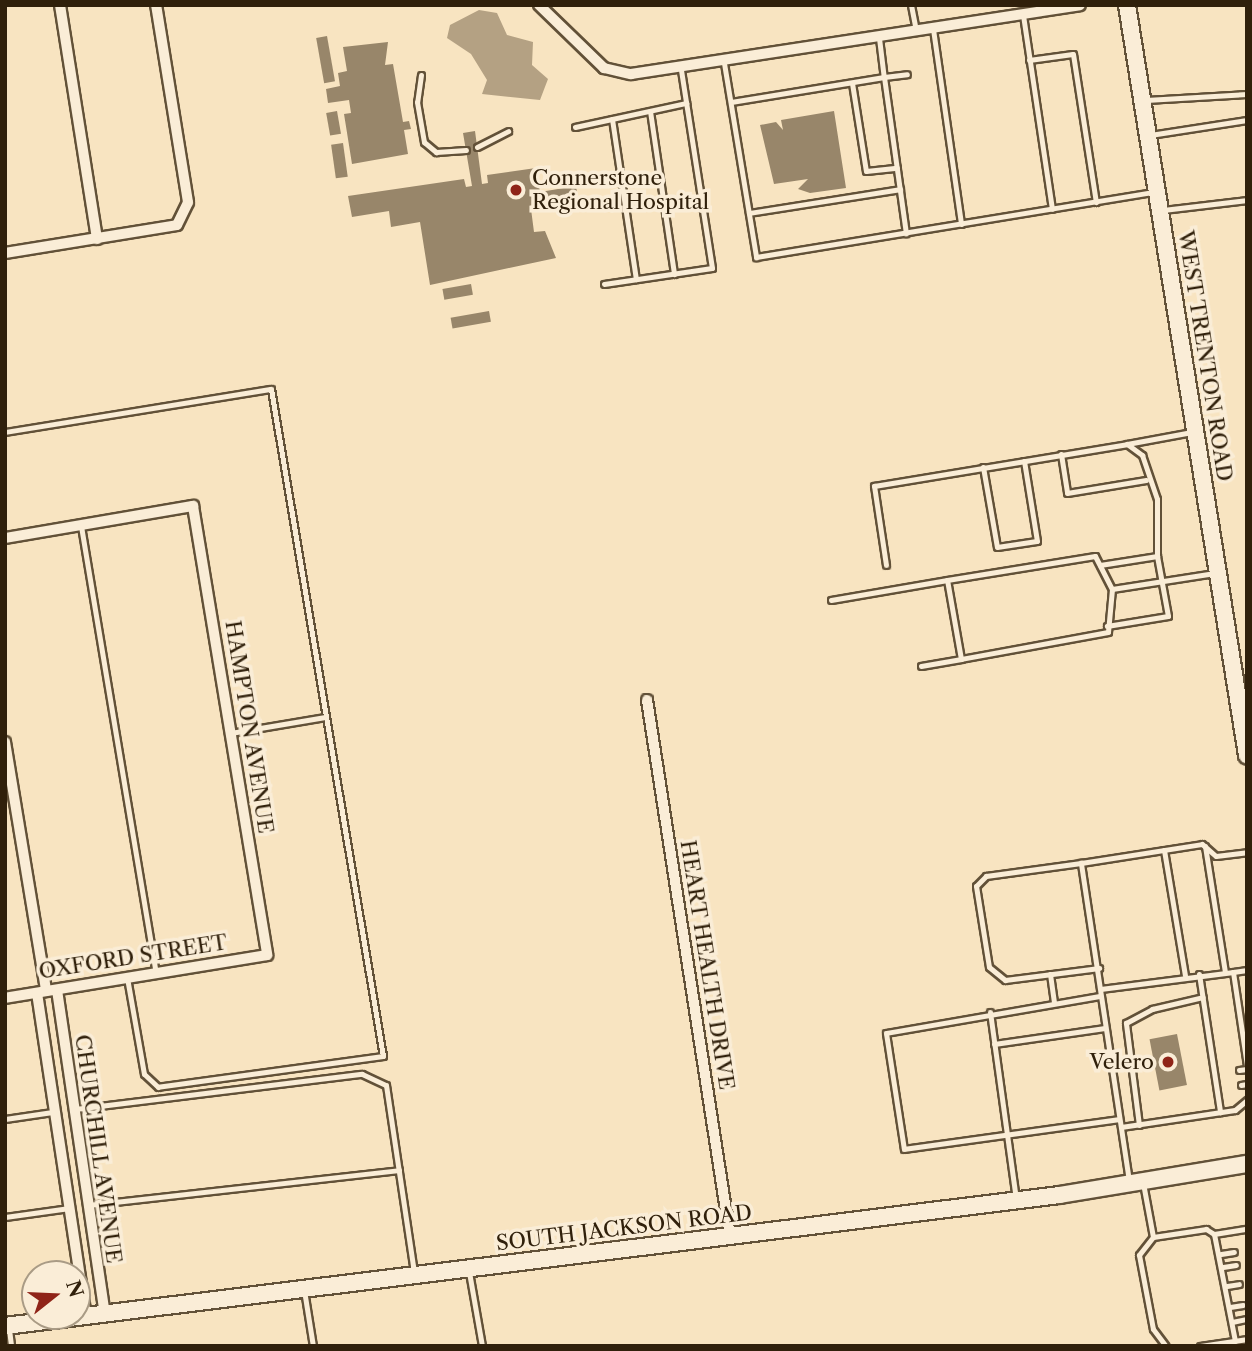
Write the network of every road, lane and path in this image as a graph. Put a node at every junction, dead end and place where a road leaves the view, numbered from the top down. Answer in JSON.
{"nodes":[{"id":1,"x":60,"y":5,"type":"edge"},
{"id":2,"x":156,"y":5,"type":"edge"},
{"id":3,"x":539,"y":5,"type":"edge"},
{"id":4,"x":911,"y":5,"type":"edge"},
{"id":5,"x":1080,"y":5,"type":"edge"},
{"id":6,"x":1127,"y":5,"type":"edge"},
{"id":7,"x":1023,"y":15,"type":"junction"},
{"id":8,"x":933,"y":29,"type":"junction"},
{"id":9,"x":916,"y":32,"type":"junction"},
{"id":10,"x":879,"y":38,"type":"junction"},
{"id":11,"x":1030,"y":60,"type":"junction"},
{"id":12,"x":724,"y":63,"type":"junction"},
{"id":13,"x":681,"y":70,"type":"junction"},
{"id":14,"x":907,"y":74,"type":"dead end"},
{"id":15,"x":421,"y":75,"type":"dead end"},
{"id":16,"x":884,"y":77,"type":"junction"},
{"id":17,"x":852,"y":83,"type":"junction"},
{"id":18,"x":1247,"y":94,"type":"edge"},
{"id":19,"x":1143,"y":100,"type":"junction"},
{"id":20,"x":731,"y":102,"type":"junction"},
{"id":21,"x":686,"y":103,"type":"junction"},
{"id":22,"x":650,"y":111,"type":"junction"},
{"id":23,"x":612,"y":119,"type":"junction"},
{"id":24,"x":1247,"y":121,"type":"edge"},
{"id":25,"x":575,"y":127,"type":"dead end"},
{"id":26,"x":508,"y":131,"type":"dead end"},
{"id":27,"x":1148,"y":136,"type":"junction"},
{"id":28,"x":477,"y":148,"type":"dead end"},
{"id":29,"x":466,"y":150,"type":"dead end"},
{"id":30,"x":897,"y":168,"type":"junction"},
{"id":31,"x":900,"y":190,"type":"junction"},
{"id":32,"x":1157,"y":192,"type":"junction"},
{"id":33,"x":1247,"y":200,"type":"edge"},
{"id":34,"x":1096,"y":202,"type":"junction"},
{"id":35,"x":1052,"y":209,"type":"junction"},
{"id":36,"x":1160,"y":211,"type":"junction"},
{"id":37,"x":748,"y":212,"type":"junction"},
{"id":38,"x":961,"y":224,"type":"junction"},
{"id":39,"x":906,"y":233,"type":"junction"},
{"id":40,"x":97,"y":239,"type":"junction"},
{"id":41,"x":5,"y":253,"type":"edge"},
{"id":42,"x":674,"y":274,"type":"junction"},
{"id":43,"x":636,"y":279,"type":"junction"},
{"id":44,"x":604,"y":284,"type":"dead end"},
{"id":45,"x":5,"y":432,"type":"edge"},
{"id":46,"x":1195,"y":432,"type":"junction"},
{"id":47,"x":1126,"y":444,"type":"junction"},
{"id":48,"x":1061,"y":454,"type":"junction"},
{"id":49,"x":1024,"y":461,"type":"junction"},
{"id":50,"x":983,"y":467,"type":"junction"},
{"id":51,"x":1146,"y":480,"type":"junction"},
{"id":52,"x":81,"y":526,"type":"junction"},
{"id":53,"x":5,"y":538,"type":"edge"},
{"id":54,"x":1157,"y":556,"type":"junction"},
{"id":55,"x":886,"y":565,"type":"dead end"},
{"id":56,"x":1100,"y":565,"type":"junction"},
{"id":57,"x":1218,"y":572,"type":"junction"},
{"id":58,"x":947,"y":580,"type":"junction"},
{"id":59,"x":1162,"y":581,"type":"junction"},
{"id":60,"x":1112,"y":589,"type":"junction"},
{"id":61,"x":831,"y":600,"type":"dead end"},
{"id":62,"x":1107,"y":626,"type":"junction"},
{"id":63,"x":961,"y":659,"type":"junction"},
{"id":64,"x":921,"y":666,"type":"dead end"},
{"id":65,"x":647,"y":699,"type":"dead end"},
{"id":66,"x":326,"y":717,"type":"junction"},
{"id":67,"x":230,"y":733,"type":"junction"},
{"id":68,"x":5,"y":742,"type":"edge"},
{"id":69,"x":1247,"y":755,"type":"edge"},
{"id":70,"x":1205,"y":846,"type":"junction"},
{"id":71,"x":1164,"y":850,"type":"junction"},
{"id":72,"x":1247,"y":852,"type":"edge"},
{"id":73,"x":1081,"y":863,"type":"junction"},
{"id":74,"x":267,"y":955,"type":"joint"},
{"id":75,"x":1100,"y":968,"type":"junction"},
{"id":76,"x":1247,"y":970,"type":"edge"},
{"id":77,"x":1225,"y":972,"type":"junction"},
{"id":78,"x":1233,"y":972,"type":"junction"},
{"id":79,"x":156,"y":973,"type":"junction"},
{"id":80,"x":1050,"y":974,"type":"junction"},
{"id":81,"x":1199,"y":974,"type":"junction"},
{"id":82,"x":1185,"y":975,"type":"junction"},
{"id":83,"x":127,"y":978,"type":"junction"},
{"id":84,"x":47,"y":991,"type":"junction"},
{"id":85,"x":1100,"y":992,"type":"junction"},
{"id":86,"x":1203,"y":997,"type":"junction"},
{"id":87,"x":5,"y":998,"type":"edge"},
{"id":88,"x":1054,"y":1003,"type":"junction"},
{"id":89,"x":1238,"y":1007,"type":"junction"},
{"id":90,"x":1228,"y":1009,"type":"dead end"},
{"id":91,"x":1213,"y":1011,"type":"dead end"},
{"id":92,"x":989,"y":1012,"type":"junction"},
{"id":93,"x":1205,"y":1012,"type":"junction"},
{"id":94,"x":1240,"y":1020,"type":"junction"},
{"id":95,"x":1230,"y":1022,"type":"dead end"},
{"id":96,"x":1216,"y":1024,"type":"dead end"},
{"id":97,"x":1207,"y":1026,"type":"junction"},
{"id":98,"x":1105,"y":1028,"type":"junction"},
{"id":99,"x":1242,"y":1036,"type":"junction"},
{"id":100,"x":1233,"y":1038,"type":"dead end"},
{"id":101,"x":1218,"y":1040,"type":"dead end"},
{"id":102,"x":1209,"y":1041,"type":"junction"},
{"id":103,"x":994,"y":1044,"type":"junction"},
{"id":104,"x":1244,"y":1050,"type":"junction"},
{"id":105,"x":1236,"y":1052,"type":"dead end"},
{"id":106,"x":1220,"y":1055,"type":"dead end"},
{"id":107,"x":1211,"y":1056,"type":"junction"},
{"id":108,"x":1247,"y":1067,"type":"edge"},
{"id":109,"x":1239,"y":1070,"type":"dead end"},
{"id":110,"x":1223,"y":1072,"type":"dead end"},
{"id":111,"x":1214,"y":1074,"type":"junction"},
{"id":112,"x":1225,"y":1087,"type":"dead end"},
{"id":113,"x":1216,"y":1089,"type":"junction"},
{"id":114,"x":1245,"y":1098,"type":"edge"},
{"id":115,"x":1228,"y":1099,"type":"dead end"},
{"id":116,"x":1218,"y":1101,"type":"junction"},
{"id":117,"x":70,"y":1110,"type":"junction"},
{"id":118,"x":52,"y":1112,"type":"junction"},
{"id":119,"x":1220,"y":1112,"type":"junction"},
{"id":120,"x":5,"y":1119,"type":"edge"},
{"id":121,"x":1119,"y":1119,"type":"junction"},
{"id":122,"x":1139,"y":1125,"type":"junction"},
{"id":123,"x":1121,"y":1127,"type":"junction"},
{"id":124,"x":1007,"y":1135,"type":"junction"},
{"id":125,"x":1247,"y":1164,"type":"edge"},
{"id":126,"x":399,"y":1170,"type":"junction"},
{"id":127,"x":1136,"y":1183,"type":"junction"},
{"id":128,"x":1017,"y":1200,"type":"junction"},
{"id":129,"x":85,"y":1206,"type":"junction"},
{"id":130,"x":69,"y":1208,"type":"junction"},
{"id":131,"x":5,"y":1217,"type":"edge"},
{"id":132,"x":1247,"y":1229,"type":"edge"},
{"id":133,"x":1214,"y":1234,"type":"junction"},
{"id":134,"x":730,"y":1236,"type":"junction"},
{"id":135,"x":1153,"y":1237,"type":"junction"},
{"id":136,"x":1234,"y":1252,"type":"dead end"},
{"id":137,"x":1222,"y":1254,"type":"junction"},
{"id":138,"x":77,"y":1260,"type":"edge"},
{"id":139,"x":1236,"y":1265,"type":"dead end"},
{"id":140,"x":1223,"y":1267,"type":"junction"},
{"id":141,"x":468,"y":1269,"type":"junction"},
{"id":142,"x":415,"y":1275,"type":"junction"},
{"id":143,"x":1239,"y":1284,"type":"dead end"},
{"id":144,"x":1227,"y":1286,"type":"junction"},
{"id":145,"x":304,"y":1289,"type":"junction"},
{"id":146,"x":1242,"y":1304,"type":"dead end"},
{"id":147,"x":1230,"y":1307,"type":"junction"},
{"id":148,"x":104,"y":1314,"type":"junction"},
{"id":149,"x":91,"y":1315,"type":"edge"},
{"id":150,"x":1245,"y":1320,"type":"edge"},
{"id":151,"x":1232,"y":1322,"type":"junction"},
{"id":152,"x":7,"y":1326,"type":"edge"},
{"id":153,"x":1247,"y":1339,"type":"edge"},
{"id":154,"x":1235,"y":1341,"type":"junction"},
{"id":155,"x":11,"y":1346,"type":"edge"},
{"id":156,"x":313,"y":1346,"type":"edge"},
{"id":157,"x":482,"y":1346,"type":"edge"},
{"id":158,"x":1166,"y":1346,"type":"edge"},
{"id":159,"x":1200,"y":1346,"type":"edge"}],
"edges":[{"from":1,"to":40,"type":"street"},
{"from":2,"to":40,"type":"street"},
{"from":3,"to":13,"type":"street"},
{"from":4,"to":9,"type":"lane"},
{"from":5,"to":7,"type":"street"},
{"from":6,"to":19,"type":"main road","name":"WEST TRENTON ROAD"},
{"from":7,"to":8,"type":"street"},
{"from":7,"to":11,"type":"lane"},
{"from":8,"to":9,"type":"street"},
{"from":8,"to":38,"type":"lane"},
{"from":9,"to":10,"type":"street"},
{"from":10,"to":12,"type":"street"},
{"from":10,"to":16,"type":"lane"},
{"from":11,"to":34,"type":"lane"},
{"from":11,"to":35,"type":"lane"},
{"from":12,"to":13,"type":"street"},
{"from":12,"to":20,"type":"lane"},
{"from":13,"to":21,"type":"lane"},
{"from":14,"to":16,"type":"lane"},
{"from":15,"to":29,"type":"lane"},
{"from":16,"to":17,"type":"lane"},
{"from":16,"to":30,"type":"lane"},
{"from":17,"to":20,"type":"lane"},
{"from":17,"to":30,"type":"lane"},
{"from":18,"to":19,"type":"lane"},
{"from":19,"to":27,"type":"main road","name":"WEST TRENTON ROAD"},
{"from":20,"to":37,"type":"lane"},
{"from":21,"to":22,"type":"lane"},
{"from":21,"to":42,"type":"lane"},
{"from":22,"to":23,"type":"lane"},
{"from":22,"to":42,"type":"lane"},
{"from":23,"to":25,"type":"lane"},
{"from":23,"to":43,"type":"lane"},
{"from":24,"to":27,"type":"lane"},
{"from":26,"to":28,"type":"lane"},
{"from":27,"to":32,"type":"main road","name":"WEST TRENTON ROAD"},
{"from":30,"to":31,"type":"lane"},
{"from":31,"to":37,"type":"lane"},
{"from":31,"to":39,"type":"lane"},
{"from":32,"to":34,"type":"lane"},
{"from":32,"to":36,"type":"main road","name":"WEST TRENTON ROAD"},
{"from":33,"to":36,"type":"lane"},
{"from":34,"to":35,"type":"lane"},
{"from":35,"to":38,"type":"lane"},
{"from":36,"to":46,"type":"main road","name":"WEST TRENTON ROAD"},
{"from":37,"to":39,"type":"lane"},
{"from":38,"to":39,"type":"lane"},
{"from":40,"to":41,"type":"street"},
{"from":42,"to":43,"type":"lane"},
{"from":43,"to":44,"type":"lane"},
{"from":45,"to":66,"type":"lane"},
{"from":46,"to":47,"type":"lane"},
{"from":46,"to":57,"type":"main road","name":"WEST TRENTON ROAD"},
{"from":47,"to":48,"type":"lane"},
{"from":47,"to":51,"type":"lane"},
{"from":48,"to":49,"type":"lane"},
{"from":48,"to":51,"type":"lane"},
{"from":49,"to":50,"type":"lane"},
{"from":49,"to":50,"type":"lane"},
{"from":50,"to":55,"type":"lane"},
{"from":51,"to":54,"type":"lane"},
{"from":52,"to":53,"type":"street"},
{"from":52,"to":67,"type":"street","name":"HAMPTON AVENUE"},
{"from":52,"to":79,"type":"lane"},
{"from":54,"to":56,"type":"lane"},
{"from":54,"to":59,"type":"lane"},
{"from":56,"to":58,"type":"lane"},
{"from":56,"to":60,"type":"lane"},
{"from":57,"to":59,"type":"lane"},
{"from":57,"to":69,"type":"main road","name":"WEST TRENTON ROAD"},
{"from":58,"to":61,"type":"lane"},
{"from":58,"to":63,"type":"lane"},
{"from":59,"to":60,"type":"lane"},
{"from":59,"to":62,"type":"lane"},
{"from":60,"to":62,"type":"lane"},
{"from":62,"to":63,"type":"lane"},
{"from":63,"to":64,"type":"lane"},
{"from":65,"to":134,"type":"street","name":"HEART HEALTH DRIVE"},
{"from":66,"to":67,"type":"lane"},
{"from":66,"to":83,"type":"lane"},
{"from":67,"to":74,"type":"street","name":"HAMPTON AVENUE"},
{"from":68,"to":84,"type":"street","name":"CHURCHILL AVENUE"},
{"from":70,"to":71,"type":"lane"},
{"from":70,"to":72,"type":"lane"},
{"from":70,"to":77,"type":"lane"},
{"from":71,"to":73,"type":"lane"},
{"from":71,"to":82,"type":"lane"},
{"from":73,"to":75,"type":"lane"},
{"from":73,"to":80,"type":"lane"},
{"from":74,"to":79,"type":"street","name":"OXFORD STREET"},
{"from":75,"to":80,"type":"lane"},
{"from":75,"to":85,"type":"lane"},
{"from":76,"to":78,"type":"lane"},
{"from":77,"to":78,"type":"lane"},
{"from":77,"to":81,"type":"lane"},
{"from":78,"to":89,"type":"lane"},
{"from":79,"to":83,"type":"street","name":"OXFORD STREET"},
{"from":80,"to":88,"type":"lane"},
{"from":81,"to":82,"type":"lane"},
{"from":81,"to":86,"type":"lane"},
{"from":82,"to":85,"type":"lane"},
{"from":83,"to":84,"type":"street","name":"OXFORD STREET"},
{"from":84,"to":87,"type":"street","name":"OXFORD STREET"},
{"from":84,"to":117,"type":"street","name":"CHURCHILL AVENUE"},
{"from":84,"to":118,"type":"street","name":"CHURCHILL AVENUE"},
{"from":85,"to":88,"type":"lane"},
{"from":85,"to":98,"type":"lane"},
{"from":86,"to":93,"type":"lane"},
{"from":86,"to":122,"type":"lane"},
{"from":88,"to":92,"type":"lane"},
{"from":89,"to":90,"type":"lane"},
{"from":89,"to":94,"type":"lane"},
{"from":91,"to":93,"type":"lane"},
{"from":92,"to":103,"type":"lane"},
{"from":92,"to":124,"type":"lane"},
{"from":93,"to":97,"type":"lane"},
{"from":94,"to":95,"type":"lane"},
{"from":94,"to":99,"type":"lane"},
{"from":96,"to":97,"type":"lane"},
{"from":97,"to":102,"type":"lane"},
{"from":98,"to":103,"type":"lane"},
{"from":98,"to":121,"type":"lane"},
{"from":99,"to":100,"type":"lane"},
{"from":99,"to":104,"type":"lane"},
{"from":101,"to":102,"type":"lane"},
{"from":102,"to":107,"type":"lane"},
{"from":103,"to":124,"type":"lane"},
{"from":104,"to":105,"type":"lane"},
{"from":104,"to":108,"type":"lane"},
{"from":106,"to":107,"type":"lane"},
{"from":107,"to":111,"type":"lane"},
{"from":108,"to":109,"type":"lane"},
{"from":110,"to":111,"type":"lane"},
{"from":111,"to":113,"type":"lane"},
{"from":112,"to":113,"type":"lane"},
{"from":113,"to":116,"type":"lane"},
{"from":114,"to":119,"type":"lane"},
{"from":115,"to":116,"type":"lane"},
{"from":116,"to":119,"type":"lane"},
{"from":117,"to":118,"type":"street"},
{"from":117,"to":126,"type":"lane"},
{"from":117,"to":129,"type":"street","name":"CHURCHILL AVENUE"},
{"from":118,"to":120,"type":"lane"},
{"from":118,"to":130,"type":"street","name":"CHURCHILL AVENUE"},
{"from":119,"to":122,"type":"lane"},
{"from":121,"to":123,"type":"lane"},
{"from":121,"to":124,"type":"lane"},
{"from":122,"to":123,"type":"lane"},
{"from":123,"to":127,"type":"lane"},
{"from":124,"to":128,"type":"lane"},
{"from":125,"to":127,"type":"main road","name":"SOUTH JACKSON ROAD"},
{"from":126,"to":129,"type":"lane"},
{"from":126,"to":142,"type":"lane"},
{"from":127,"to":128,"type":"main road","name":"SOUTH JACKSON ROAD"},
{"from":127,"to":135,"type":"lane"},
{"from":128,"to":134,"type":"main road","name":"SOUTH JACKSON ROAD"},
{"from":129,"to":130,"type":"street"},
{"from":129,"to":148,"type":"street","name":"CHURCHILL AVENUE"},
{"from":130,"to":131,"type":"lane"},
{"from":130,"to":138,"type":"street","name":"CHURCHILL AVENUE"},
{"from":132,"to":133,"type":"lane"},
{"from":133,"to":135,"type":"lane"},
{"from":133,"to":137,"type":"lane"},
{"from":134,"to":141,"type":"main road","name":"SOUTH JACKSON ROAD"},
{"from":135,"to":158,"type":"lane"},
{"from":136,"to":137,"type":"lane"},
{"from":137,"to":140,"type":"lane"},
{"from":139,"to":140,"type":"lane"},
{"from":140,"to":144,"type":"lane"},
{"from":141,"to":142,"type":"main road","name":"SOUTH JACKSON ROAD"},
{"from":141,"to":157,"type":"lane"},
{"from":142,"to":145,"type":"main road","name":"SOUTH JACKSON ROAD"},
{"from":143,"to":144,"type":"lane"},
{"from":144,"to":147,"type":"lane"},
{"from":145,"to":148,"type":"main road","name":"SOUTH JACKSON ROAD"},
{"from":145,"to":156,"type":"lane"},
{"from":146,"to":147,"type":"lane"},
{"from":147,"to":151,"type":"lane"},
{"from":148,"to":149,"type":"main road","name":"SOUTH JACKSON ROAD"},
{"from":150,"to":151,"type":"lane"},
{"from":151,"to":154,"type":"lane"},
{"from":152,"to":155,"type":"lane"},
{"from":153,"to":154,"type":"lane"},
{"from":154,"to":159,"type":"lane"}]}
